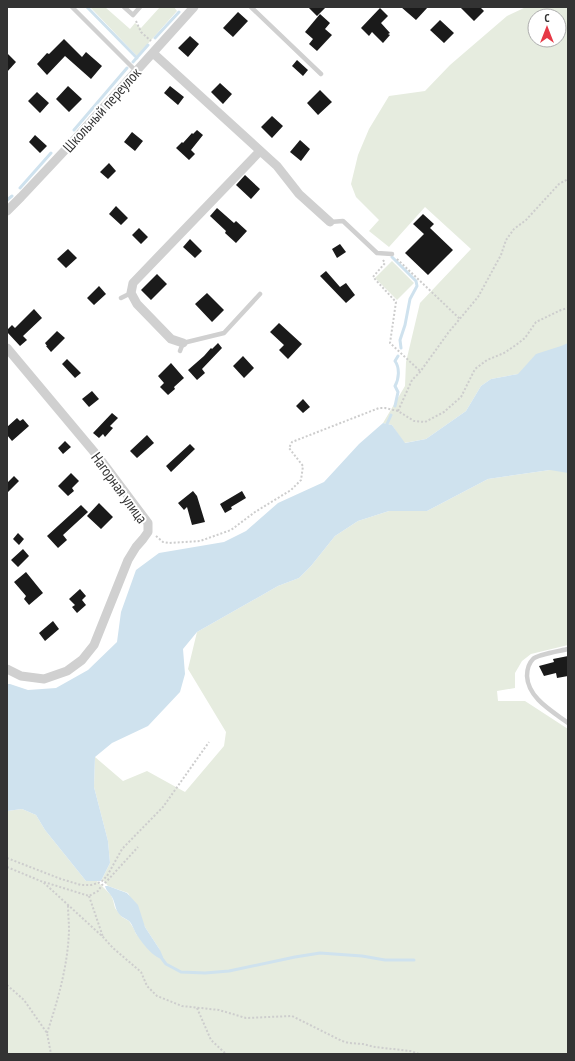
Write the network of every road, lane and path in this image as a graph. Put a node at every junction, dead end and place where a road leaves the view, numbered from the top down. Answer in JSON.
{"nodes":[{"id":1,"x":72,"y":7,"type":"edge"},
{"id":2,"x":124,"y":7,"type":"edge"},
{"id":3,"x":140,"y":7,"type":"edge"},
{"id":4,"x":251,"y":7,"type":"edge"},
{"id":5,"x":190,"y":8,"type":"edge"},
{"id":6,"x":133,"y":15,"type":"junction"},
{"id":7,"x":156,"y":50,"type":"junction"},
{"id":8,"x":136,"y":71,"type":"junction"},
{"id":9,"x":321,"y":74,"type":"dead end"},
{"id":10,"x":260,"y":151,"type":"junction"},
{"id":11,"x":568,"y":179,"type":"edge"},
{"id":12,"x":7,"y":211,"type":"edge"},
{"id":13,"x":330,"y":222,"type":"joint"},
{"id":14,"x":377,"y":253,"type":"junction"},
{"id":15,"x":392,"y":254,"type":"joint"},
{"id":16,"x":131,"y":293,"type":"junction"},
{"id":17,"x":260,"y":294,"type":"dead end"},
{"id":18,"x":121,"y":298,"type":"dead end"},
{"id":19,"x":568,"y":308,"type":"edge"},
{"id":20,"x":460,"y":319,"type":"junction"},
{"id":21,"x":182,"y":347,"type":"joint"},
{"id":22,"x":7,"y":348,"type":"edge"},
{"id":23,"x":420,"y":372,"type":"junction"},
{"id":24,"x":398,"y":411,"type":"junction"},
{"id":25,"x":156,"y":536,"type":"dead end"},
{"id":26,"x":568,"y":649,"type":"edge"},
{"id":27,"x":7,"y":669,"type":"edge"},
{"id":28,"x":568,"y":723,"type":"edge"},
{"id":29,"x":209,"y":742,"type":"dead end"},
{"id":30,"x":138,"y":847,"type":"dead end"},
{"id":31,"x":7,"y":858,"type":"edge"},
{"id":32,"x":7,"y":867,"type":"edge"},
{"id":33,"x":43,"y":882,"type":"junction"},
{"id":34,"x":89,"y":896,"type":"junction"},
{"id":35,"x":68,"y":905,"type":"junction"},
{"id":36,"x":103,"y":937,"type":"junction"},
{"id":37,"x":7,"y":985,"type":"edge"},
{"id":38,"x":197,"y":1008,"type":"junction"},
{"id":39,"x":46,"y":1033,"type":"junction"},
{"id":40,"x":50,"y":1054,"type":"edge"},
{"id":41,"x":226,"y":1054,"type":"edge"},
{"id":42,"x":419,"y":1054,"type":"edge"}],
"edges":[{"from":1,"to":8,"type":"lane"},
{"from":2,"to":6,"type":"lane"},
{"from":3,"to":6,"type":"lane"},
{"from":4,"to":9,"type":"lane"},
{"from":5,"to":7,"type":"street","name":"Школьный переулок"},
{"from":6,"to":7,"type":"path"},
{"from":7,"to":8,"type":"street","name":"Школьный переулок"},
{"from":7,"to":10,"type":"street"},
{"from":8,"to":12,"type":"street","name":"Школьный переулок"},
{"from":10,"to":13,"type":"street"},
{"from":10,"to":16,"type":"street"},
{"from":11,"to":20,"type":"path"},
{"from":13,"to":14,"type":"lane"},
{"from":14,"to":15,"type":"lane"},
{"from":14,"to":23,"type":"path"},
{"from":15,"to":20,"type":"path"},
{"from":16,"to":18,"type":"lane"},
{"from":16,"to":21,"type":"street"},
{"from":17,"to":21,"type":"lane"},
{"from":19,"to":24,"type":"path"},
{"from":20,"to":23,"type":"path"},
{"from":22,"to":27,"type":"street","name":"Нагорная улица"},
{"from":23,"to":24,"type":"path"},
{"from":24,"to":25,"type":"path"},
{"from":26,"to":28,"type":"lane"},
{"from":29,"to":31,"type":"path"},
{"from":30,"to":34,"type":"path"},
{"from":32,"to":33,"type":"path"},
{"from":33,"to":34,"type":"path"},
{"from":33,"to":35,"type":"path"},
{"from":34,"to":36,"type":"path"},
{"from":35,"to":36,"type":"path"},
{"from":35,"to":39,"type":"path"},
{"from":36,"to":38,"type":"path"},
{"from":37,"to":39,"type":"path"},
{"from":38,"to":41,"type":"path"},
{"from":38,"to":42,"type":"path"},
{"from":39,"to":40,"type":"path"}]}
